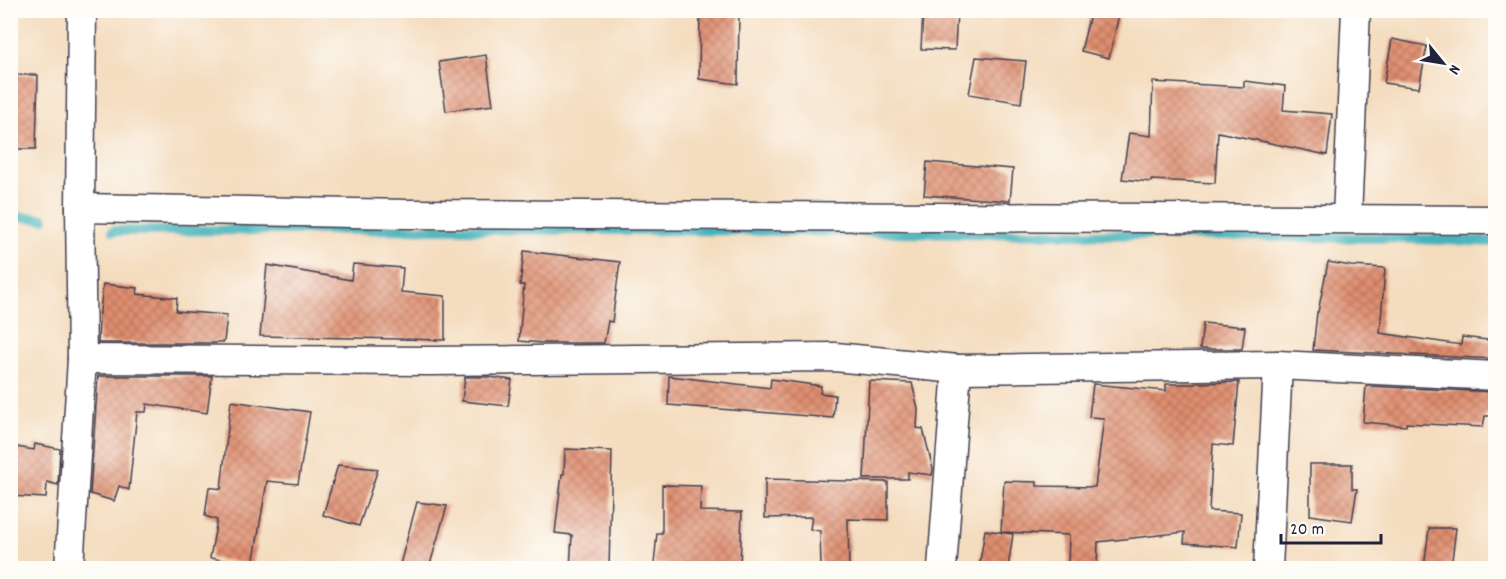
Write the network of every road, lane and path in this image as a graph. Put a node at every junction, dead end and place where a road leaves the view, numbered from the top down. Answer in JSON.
{"nodes":[{"id":1,"x":82,"y":10,"type":"edge"},
{"id":2,"x":1356,"y":10,"type":"edge"},
{"id":3,"x":80,"y":208,"type":"junction"},
{"id":4,"x":1347,"y":218,"type":"junction"},
{"id":5,"x":1496,"y":220,"type":"edge"},
{"id":6,"x":82,"y":359,"type":"junction"},
{"id":7,"x":1278,"y":365,"type":"junction"},
{"id":8,"x":957,"y":369,"type":"junction"},
{"id":9,"x":1496,"y":376,"type":"edge"},
{"id":10,"x":69,"y":568,"type":"edge"},
{"id":11,"x":942,"y":568,"type":"edge"},
{"id":12,"x":1268,"y":568,"type":"edge"}],
"edges":[{"from":1,"to":3,"type":"street"},
{"from":2,"to":4,"type":"street"},
{"from":3,"to":4,"type":"street"},
{"from":3,"to":6,"type":"street"},
{"from":4,"to":5,"type":"street"},
{"from":6,"to":8,"type":"street"},
{"from":6,"to":10,"type":"street"},
{"from":7,"to":8,"type":"street"},
{"from":7,"to":9,"type":"street"},
{"from":7,"to":12,"type":"street"},
{"from":8,"to":11,"type":"street"}]}
